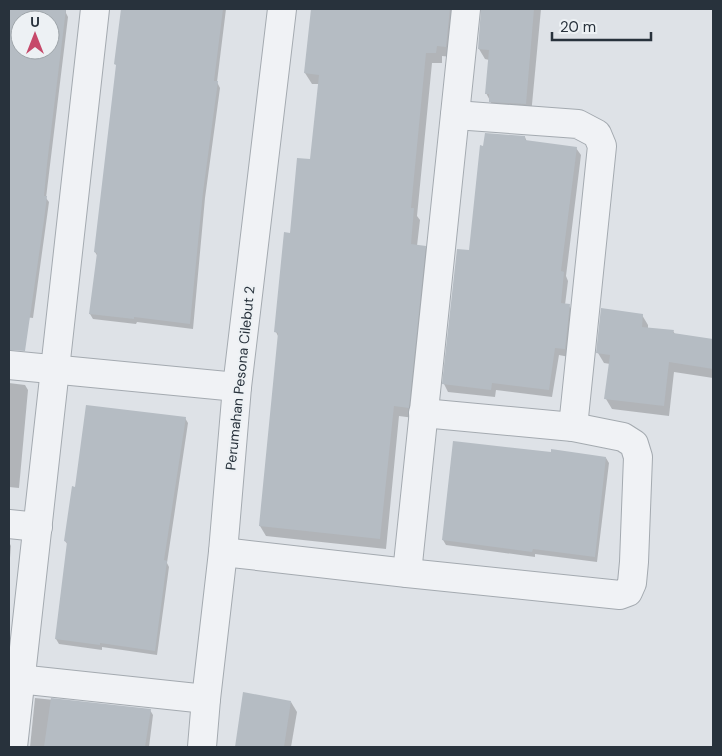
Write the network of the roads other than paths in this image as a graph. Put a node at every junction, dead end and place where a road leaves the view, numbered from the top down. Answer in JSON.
{"nodes":[{"id":1,"x":95,"y":9,"type":"edge"},
{"id":2,"x":282,"y":9,"type":"edge"},
{"id":3,"x":466,"y":9,"type":"edge"},
{"id":4,"x":455,"y":115,"type":"junction"},
{"id":5,"x":9,"y":365,"type":"edge"},
{"id":6,"x":55,"y":370,"type":"junction"},
{"id":7,"x":237,"y":387,"type":"junction"},
{"id":8,"x":423,"y":413,"type":"junction"},
{"id":9,"x":573,"y":428,"type":"junction"},
{"id":10,"x":9,"y":524,"type":"edge"},
{"id":11,"x":38,"y":527,"type":"junction"},
{"id":12,"x":223,"y":552,"type":"junction"},
{"id":13,"x":407,"y":573,"type":"junction"},
{"id":14,"x":14,"y":678,"type":"edge"},
{"id":15,"x":206,"y":700,"type":"junction"},
{"id":16,"x":13,"y":747,"type":"edge"},
{"id":17,"x":202,"y":747,"type":"edge"}],
"edges":[{"from":1,"to":6,"type":"street"},
{"from":2,"to":7,"type":"street","name":"Perumahan Pesona Cilebut 2"},
{"from":3,"to":4,"type":"street"},
{"from":4,"to":8,"type":"street"},
{"from":4,"to":9,"type":"street"},
{"from":5,"to":6,"type":"street"},
{"from":6,"to":7,"type":"street"},
{"from":6,"to":11,"type":"street"},
{"from":7,"to":12,"type":"street","name":"Perumahan Pesona Cilebut 2"},
{"from":8,"to":9,"type":"street"},
{"from":8,"to":13,"type":"street"},
{"from":9,"to":13,"type":"street"},
{"from":10,"to":11,"type":"street"},
{"from":11,"to":14,"type":"street"},
{"from":12,"to":13,"type":"street"},
{"from":12,"to":15,"type":"street","name":"Perumahan Pesona Cilebut 2"},
{"from":14,"to":15,"type":"street"},
{"from":14,"to":16,"type":"street"},
{"from":15,"to":17,"type":"street","name":"Perumahan Pesona Cilebut 2"}]}
